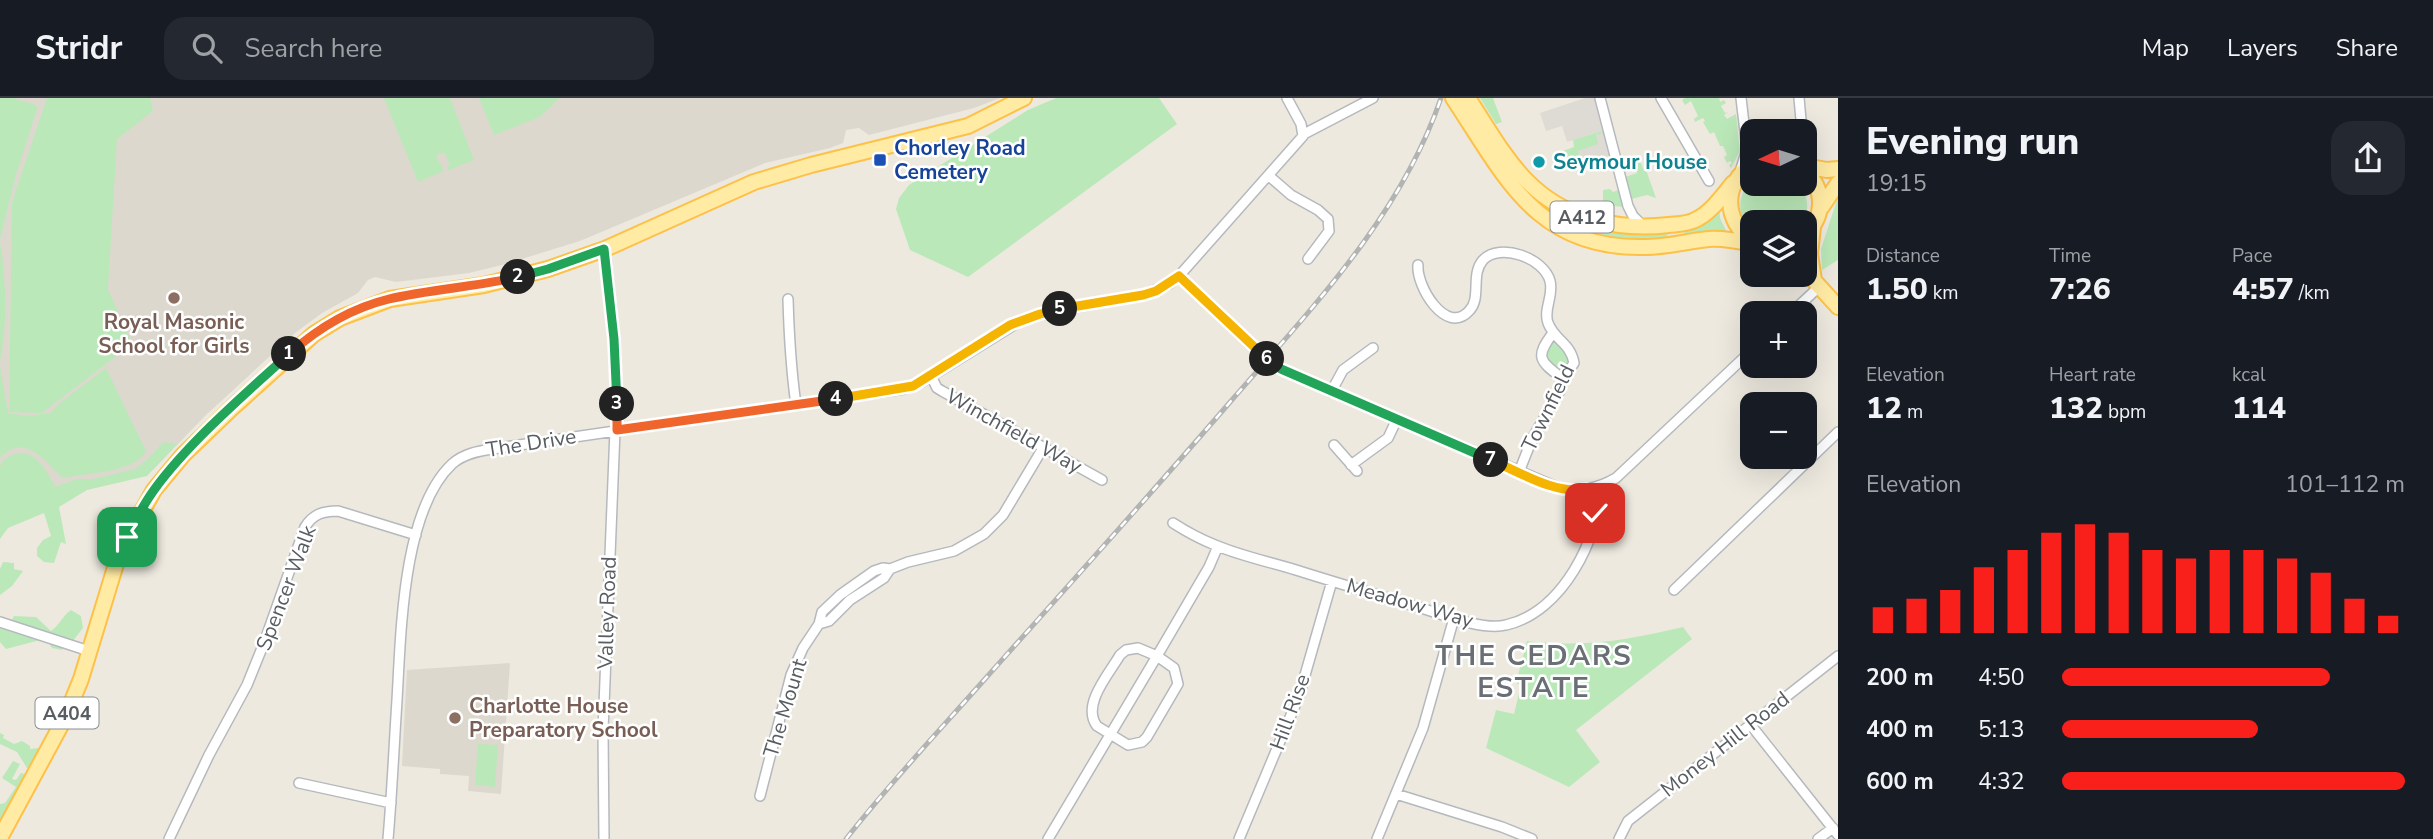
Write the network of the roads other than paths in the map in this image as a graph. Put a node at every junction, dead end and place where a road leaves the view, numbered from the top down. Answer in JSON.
{"nodes":[{"id":1,"x":1024,"y":98,"type":"edge"},
{"id":2,"x":1287,"y":98,"type":"edge"},
{"id":3,"x":1373,"y":98,"type":"edge"},
{"id":4,"x":1453,"y":98,"type":"edge"},
{"id":5,"x":1468,"y":98,"type":"edge"},
{"id":6,"x":1600,"y":98,"type":"edge"},
{"id":7,"x":1661,"y":98,"type":"edge"},
{"id":8,"x":1741,"y":98,"type":"edge"},
{"id":9,"x":1799,"y":98,"type":"edge"},
{"id":10,"x":1745,"y":119,"type":"edge"},
{"id":11,"x":1801,"y":119,"type":"edge"},
{"id":12,"x":1304,"y":134,"type":"junction"},
{"id":13,"x":1740,"y":169,"type":"edge"},
{"id":14,"x":1817,"y":169,"type":"edge"},
{"id":15,"x":1838,"y":169,"type":"edge"},
{"id":16,"x":1269,"y":176,"type":"junction"},
{"id":17,"x":1740,"y":176,"type":"edge"},
{"id":18,"x":1736,"y":179,"type":"junction"},
{"id":19,"x":1709,"y":181,"type":"dead end"},
{"id":20,"x":1838,"y":183,"type":"edge"},
{"id":21,"x":1817,"y":188,"type":"edge"},
{"id":22,"x":1821,"y":208,"type":"junction"},
{"id":23,"x":1817,"y":216,"type":"edge"},
{"id":24,"x":1644,"y":227,"type":"junction"},
{"id":25,"x":1740,"y":230,"type":"edge"},
{"id":26,"x":1740,"y":241,"type":"edge"},
{"id":27,"x":604,"y":249,"type":"junction"},
{"id":28,"x":1308,"y":259,"type":"dead end"},
{"id":29,"x":1418,"y":265,"type":"dead end"},
{"id":30,"x":1179,"y":276,"type":"junction"},
{"id":31,"x":1817,"y":283,"type":"edge"},
{"id":32,"x":788,"y":299,"type":"dead end"},
{"id":33,"x":1838,"y":307,"type":"edge"},
{"id":34,"x":1553,"y":333,"type":"junction"},
{"id":35,"x":1373,"y":348,"type":"dead end"},
{"id":36,"x":1740,"y":361,"type":"edge"},
{"id":37,"x":931,"y":376,"type":"junction"},
{"id":38,"x":1563,"y":379,"type":"junction"},
{"id":39,"x":1331,"y":391,"type":"junction"},
{"id":40,"x":796,"y":405,"type":"junction"},
{"id":41,"x":1396,"y":419,"type":"junction"},
{"id":42,"x":616,"y":430,"type":"junction"},
{"id":43,"x":1838,"y":432,"type":"edge"},
{"id":44,"x":1334,"y":445,"type":"dead end"},
{"id":45,"x":1043,"y":448,"type":"junction"},
{"id":46,"x":1519,"y":471,"type":"junction"},
{"id":47,"x":1102,"y":480,"type":"dead end"},
{"id":48,"x":1601,"y":486,"type":"junction"},
{"id":49,"x":1586,"y":489,"type":"junction"},
{"id":50,"x":1595,"y":513,"type":"junction"},
{"id":51,"x":1173,"y":523,"type":"dead end"},
{"id":52,"x":416,"y":535,"type":"junction"},
{"id":53,"x":1218,"y":546,"type":"junction"},
{"id":54,"x":1332,"y":581,"type":"junction"},
{"id":55,"x":1674,"y":590,"type":"dead end"},
{"id":56,"x":1454,"y":618,"type":"junction"},
{"id":57,"x":0,"y":622,"type":"edge"},
{"id":58,"x":89,"y":651,"type":"junction"},
{"id":59,"x":1157,"y":656,"type":"junction"},
{"id":60,"x":1838,"y":656,"type":"edge"},
{"id":61,"x":1750,"y":724,"type":"junction"},
{"id":62,"x":1111,"y":735,"type":"junction"},
{"id":63,"x":299,"y":783,"type":"dead end"},
{"id":64,"x":1396,"y":794,"type":"junction"},
{"id":65,"x":760,"y":796,"type":"dead end"},
{"id":66,"x":391,"y":803,"type":"junction"},
{"id":67,"x":1835,"y":832,"type":"edge"},
{"id":68,"x":4,"y":836,"type":"edge"},
{"id":69,"x":1517,"y":836,"type":"edge"},
{"id":70,"x":169,"y":839,"type":"edge"},
{"id":71,"x":388,"y":839,"type":"edge"},
{"id":72,"x":604,"y":839,"type":"edge"},
{"id":73,"x":1048,"y":839,"type":"edge"},
{"id":74,"x":1239,"y":839,"type":"edge"},
{"id":75,"x":1377,"y":839,"type":"edge"},
{"id":76,"x":1532,"y":839,"type":"edge"},
{"id":77,"x":1619,"y":839,"type":"edge"},
{"id":78,"x":1818,"y":839,"type":"edge"}],
"edges":[{"from":1,"to":27,"type":"main road","number":"A404"},
{"from":2,"to":12,"type":"street"},
{"from":3,"to":12,"type":"street"},
{"from":4,"to":26,"type":"main road","number":"A412"},
{"from":5,"to":24,"type":"main road","number":"A412"},
{"from":6,"to":24,"type":"street"},
{"from":7,"to":19,"type":"street"},
{"from":8,"to":10,"type":"street"},
{"from":9,"to":11,"type":"street"},
{"from":12,"to":16,"type":"street","name":"The Drive"},
{"from":13,"to":18,"type":"street"},
{"from":14,"to":15,"type":"main road"},
{"from":16,"to":28,"type":"street"},
{"from":16,"to":30,"type":"street","name":"The Drive"},
{"from":17,"to":18,"type":"main road"},
{"from":18,"to":24,"type":"main road","number":"A412"},
{"from":18,"to":25,"type":"main road"},
{"from":20,"to":22,"type":"main road"},
{"from":21,"to":22,"type":"main road"},
{"from":22,"to":23,"type":"main road"},
{"from":27,"to":42,"type":"street","name":"Valley Road"},
{"from":27,"to":58,"type":"main road","number":"A404"},
{"from":29,"to":34,"type":"street","name":"Townfield"},
{"from":30,"to":37,"type":"street","name":"The Drive"},
{"from":30,"to":39,"type":"street","bridge":true},
{"from":31,"to":33,"type":"main road"},
{"from":32,"to":40,"type":"street"},
{"from":34,"to":38,"type":"street","name":"Townfield"},
{"from":34,"to":38,"type":"street"},
{"from":35,"to":39,"type":"street"},
{"from":36,"to":48,"type":"street"},
{"from":37,"to":40,"type":"street","name":"The Drive"},
{"from":37,"to":45,"type":"street","name":"Winchfield Way"},
{"from":38,"to":46,"type":"street","name":"Townfield"},
{"from":39,"to":41,"type":"street"},
{"from":40,"to":42,"type":"street","name":"The Drive"},
{"from":41,"to":44,"type":"street"},
{"from":41,"to":46,"type":"street"},
{"from":42,"to":52,"type":"street","name":"The Drive"},
{"from":42,"to":72,"type":"street","name":"Valley Road"},
{"from":43,"to":55,"type":"street"},
{"from":45,"to":47,"type":"street","name":"Winchfield Way"},
{"from":45,"to":65,"type":"street","name":"The Mount"},
{"from":46,"to":49,"type":"street"},
{"from":48,"to":49,"type":"street"},
{"from":48,"to":50,"type":"street","name":"Meadow Way"},
{"from":49,"to":50,"type":"street"},
{"from":50,"to":56,"type":"street","name":"Meadow Way"},
{"from":51,"to":53,"type":"street","name":"Meadow Way"},
{"from":52,"to":66,"type":"street","name":"The Drive"},
{"from":52,"to":70,"type":"street","name":"Spencer Walk"},
{"from":53,"to":54,"type":"street","name":"Meadow Way"},
{"from":53,"to":59,"type":"street"},
{"from":54,"to":56,"type":"street","name":"Meadow Way"},
{"from":54,"to":74,"type":"street","name":"Hill Rise"},
{"from":56,"to":64,"type":"street"},
{"from":57,"to":58,"type":"street"},
{"from":58,"to":68,"type":"main road","number":"A404"},
{"from":59,"to":62,"type":"street"},
{"from":59,"to":62,"type":"street"},
{"from":59,"to":62,"type":"street"},
{"from":60,"to":61,"type":"street","name":"Money Hill Road"},
{"from":61,"to":67,"type":"street"},
{"from":61,"to":77,"type":"street","name":"Money Hill Road"},
{"from":62,"to":73,"type":"street"},
{"from":63,"to":66,"type":"street"},
{"from":64,"to":69,"type":"street"},
{"from":64,"to":75,"type":"street"},
{"from":66,"to":71,"type":"street","name":"The Drive"},
{"from":67,"to":78,"type":"street"},
{"from":69,"to":76,"type":"street"}]}
